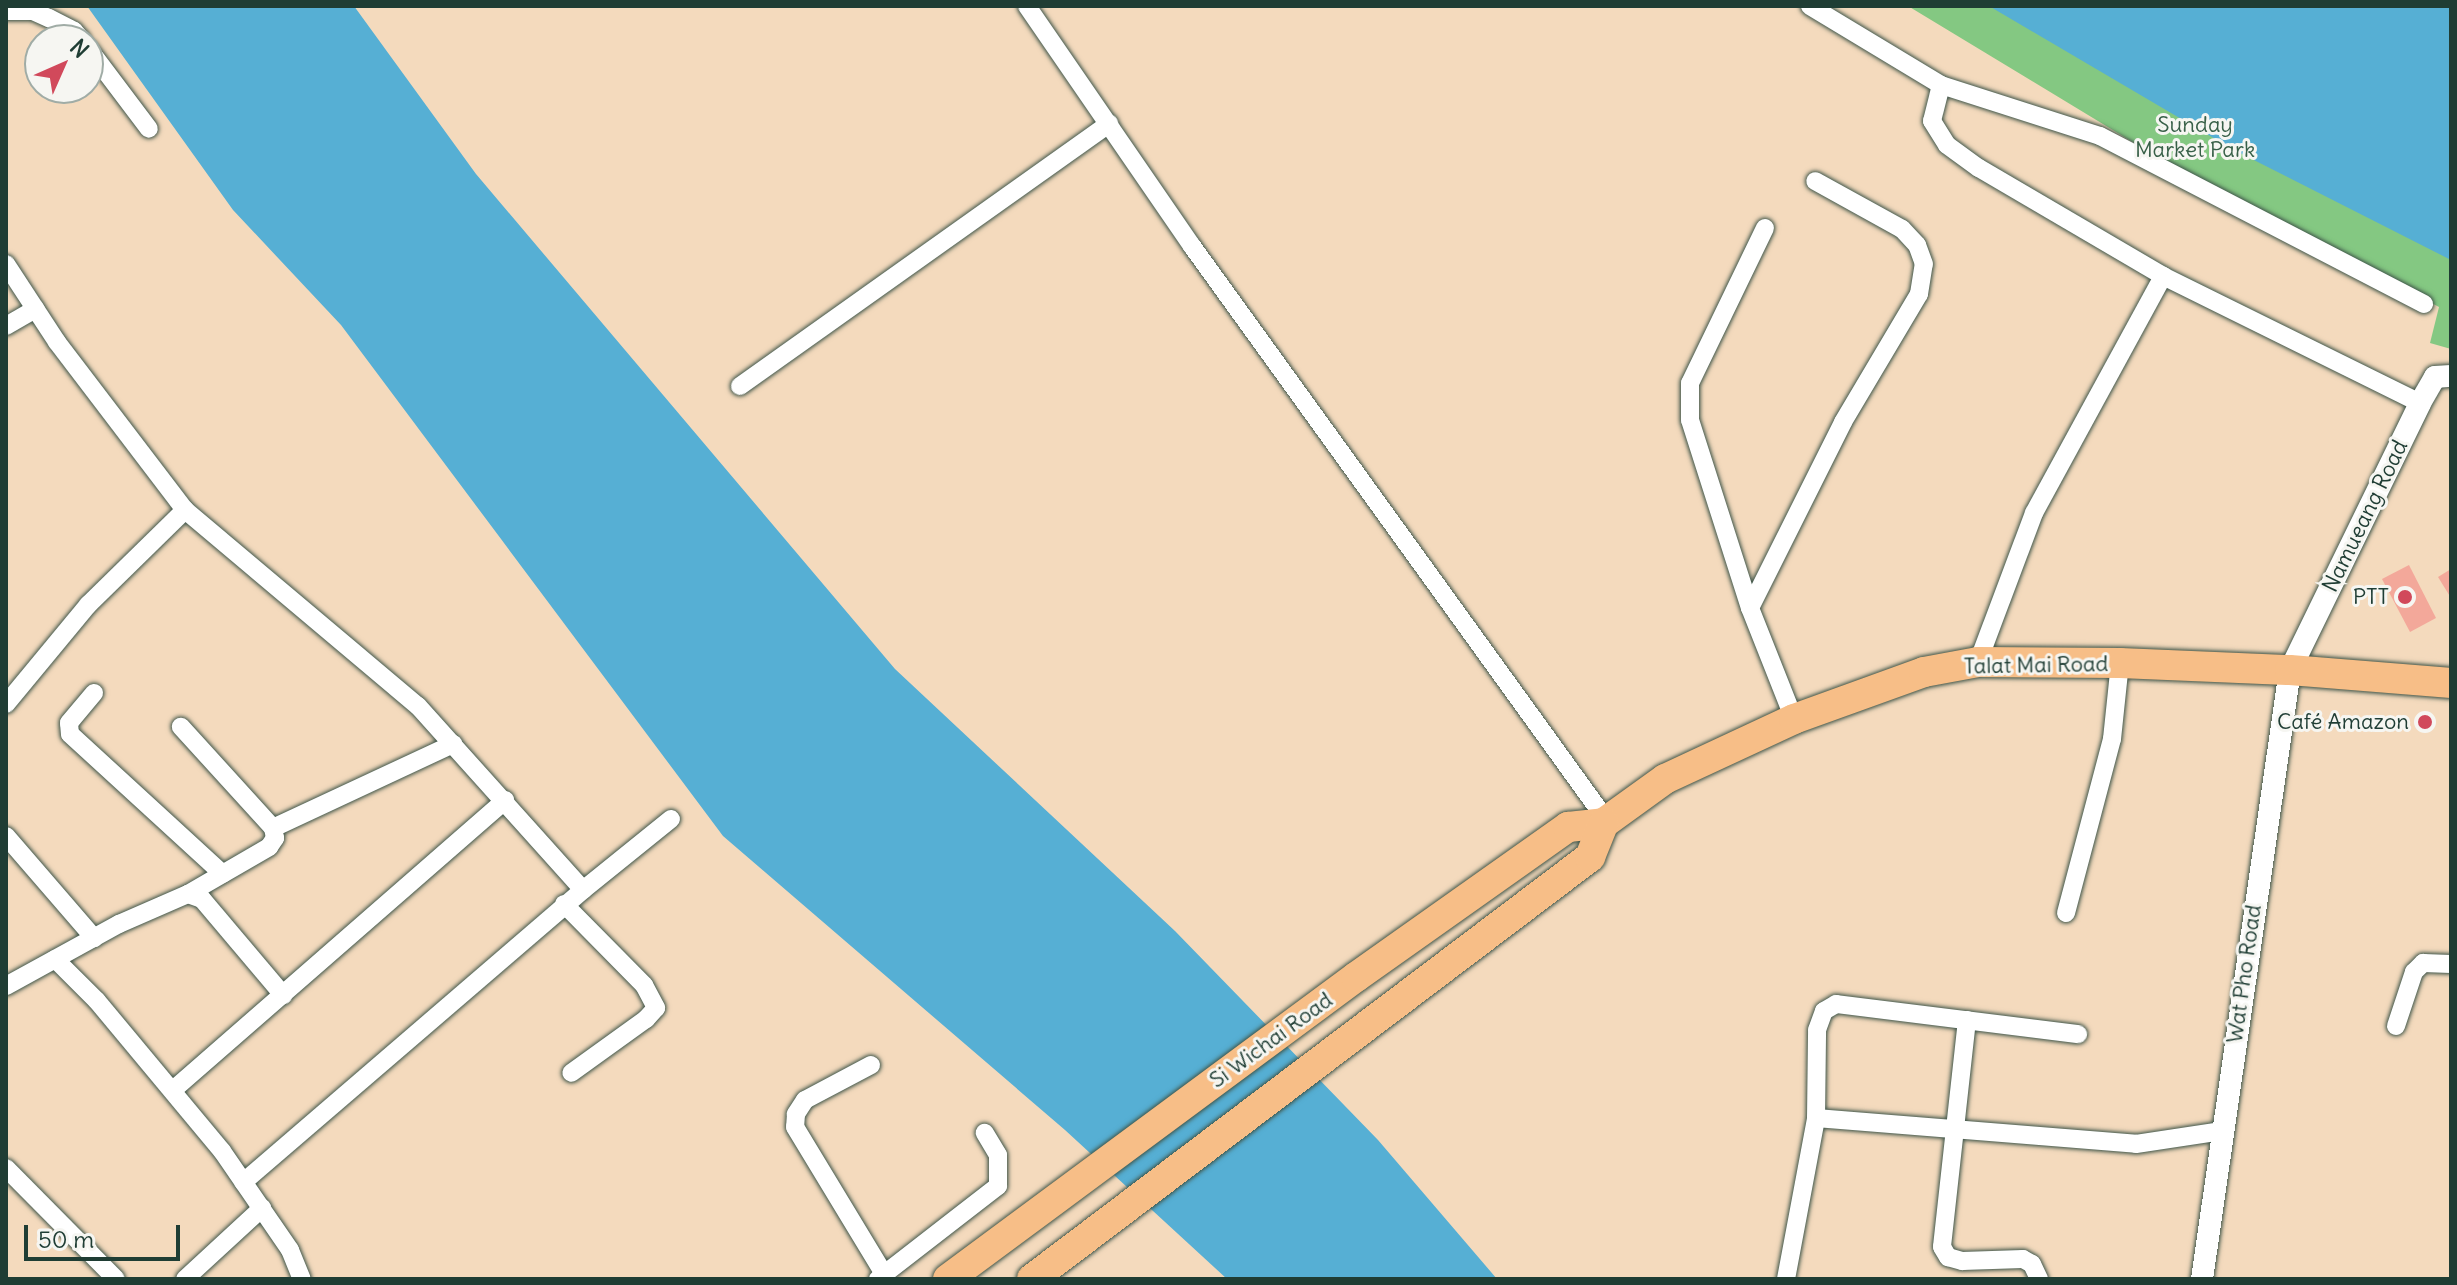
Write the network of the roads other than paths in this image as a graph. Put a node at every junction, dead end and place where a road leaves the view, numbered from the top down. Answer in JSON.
{"nodes":[{"id":1,"x":1027,"y":6,"type":"edge"},
{"id":2,"x":1810,"y":6,"type":"edge"},
{"id":3,"x":6,"y":11,"type":"edge"},
{"id":4,"x":61,"y":24,"type":"edge"},
{"id":5,"x":104,"y":69,"type":"edge"},
{"id":6,"x":1941,"y":85,"type":"junction"},
{"id":7,"x":1109,"y":124,"type":"junction"},
{"id":8,"x":149,"y":129,"type":"dead end"},
{"id":9,"x":1815,"y":181,"type":"dead end"},
{"id":10,"x":1765,"y":228,"type":"dead end"},
{"id":11,"x":6,"y":264,"type":"edge"},
{"id":12,"x":2163,"y":276,"type":"junction"},
{"id":13,"x":2424,"y":304,"type":"dead end"},
{"id":14,"x":35,"y":309,"type":"junction"},
{"id":15,"x":6,"y":326,"type":"edge"},
{"id":16,"x":2451,"y":376,"type":"edge"},
{"id":17,"x":740,"y":386,"type":"dead end"},
{"id":18,"x":2420,"y":403,"type":"junction"},
{"id":19,"x":185,"y":510,"type":"junction"},
{"id":20,"x":1750,"y":608,"type":"junction"},
{"id":21,"x":1978,"y":662,"type":"junction"},
{"id":22,"x":2120,"y":663,"type":"junction"},
{"id":23,"x":2290,"y":670,"type":"junction"},
{"id":24,"x":2451,"y":683,"type":"edge"},
{"id":25,"x":94,"y":693,"type":"dead end"},
{"id":26,"x":6,"y":704,"type":"edge"},
{"id":27,"x":1794,"y":719,"type":"junction"},
{"id":28,"x":181,"y":727,"type":"dead end"},
{"id":29,"x":453,"y":744,"type":"junction"},
{"id":30,"x":505,"y":800,"type":"junction"},
{"id":31,"x":671,"y":819,"type":"dead end"},
{"id":32,"x":1606,"y":822,"type":"junction"},
{"id":33,"x":273,"y":828,"type":"junction"},
{"id":34,"x":6,"y":836,"type":"edge"},
{"id":35,"x":223,"y":874,"type":"junction"},
{"id":36,"x":583,"y":890,"type":"junction"},
{"id":37,"x":188,"y":894,"type":"junction"},
{"id":38,"x":564,"y":904,"type":"junction"},
{"id":39,"x":2066,"y":913,"type":"dead end"},
{"id":40,"x":94,"y":938,"type":"junction"},
{"id":41,"x":55,"y":959,"type":"junction"},
{"id":42,"x":2451,"y":964,"type":"edge"},
{"id":43,"x":6,"y":986,"type":"edge"},
{"id":44,"x":283,"y":995,"type":"junction"},
{"id":45,"x":1967,"y":1020,"type":"junction"},
{"id":46,"x":2396,"y":1026,"type":"dead end"},
{"id":47,"x":2078,"y":1034,"type":"dead end"},
{"id":48,"x":871,"y":1065,"type":"dead end"},
{"id":49,"x":571,"y":1073,"type":"dead end"},
{"id":50,"x":173,"y":1090,"type":"junction"},
{"id":51,"x":1816,"y":1118,"type":"junction"},
{"id":52,"x":1955,"y":1129,"type":"junction"},
{"id":53,"x":2222,"y":1131,"type":"junction"},
{"id":54,"x":985,"y":1133,"type":"dead end"},
{"id":55,"x":6,"y":1168,"type":"edge"},
{"id":56,"x":243,"y":1182,"type":"junction"},
{"id":57,"x":262,"y":1208,"type":"junction"},
{"id":58,"x":1042,"y":1276,"type":"edge"},
{"id":59,"x":881,"y":1277,"type":"edge"},
{"id":60,"x":116,"y":1279,"type":"edge"},
{"id":61,"x":185,"y":1279,"type":"edge"},
{"id":62,"x":302,"y":1279,"type":"edge"},
{"id":63,"x":948,"y":1279,"type":"edge"},
{"id":64,"x":1786,"y":1279,"type":"edge"},
{"id":65,"x":2039,"y":1279,"type":"edge"},
{"id":66,"x":2202,"y":1279,"type":"edge"}],
"edges":[{"from":1,"to":7,"type":"street"},
{"from":2,"to":6,"type":"street"},
{"from":3,"to":4,"type":"street"},
{"from":5,"to":8,"type":"street"},
{"from":6,"to":12,"type":"street"},
{"from":6,"to":13,"type":"street"},
{"from":7,"to":17,"type":"street"},
{"from":7,"to":32,"type":"street"},
{"from":9,"to":20,"type":"street"},
{"from":10,"to":20,"type":"street"},
{"from":11,"to":14,"type":"street"},
{"from":12,"to":18,"type":"street"},
{"from":12,"to":21,"type":"street"},
{"from":14,"to":15,"type":"street"},
{"from":14,"to":19,"type":"street"},
{"from":16,"to":18,"type":"street","name":"Namueang Road"},
{"from":18,"to":23,"type":"street","name":"Namueang Road"},
{"from":19,"to":26,"type":"street"},
{"from":19,"to":29,"type":"street"},
{"from":20,"to":27,"type":"street"},
{"from":21,"to":22,"type":"main road","name":"Talat Mai Road"},
{"from":21,"to":27,"type":"main road","name":"Talat Mai Road"},
{"from":22,"to":23,"type":"main road","name":"Talat Mai Road"},
{"from":22,"to":39,"type":"street"},
{"from":23,"to":24,"type":"main road","name":"Talat Mai Road"},
{"from":23,"to":53,"type":"street","name":"Wat Pho Road"},
{"from":25,"to":35,"type":"street"},
{"from":27,"to":32,"type":"main road","name":"Talat Mai Road"},
{"from":28,"to":33,"type":"street"},
{"from":29,"to":30,"type":"street"},
{"from":29,"to":33,"type":"street"},
{"from":30,"to":36,"type":"street"},
{"from":30,"to":44,"type":"street"},
{"from":31,"to":36,"type":"street"},
{"from":32,"to":58,"type":"main road","name":"Si Wichai Road"},
{"from":32,"to":63,"type":"main road","name":"Si Wichai Road"},
{"from":33,"to":35,"type":"street"},
{"from":34,"to":40,"type":"street"},
{"from":35,"to":37,"type":"street"},
{"from":36,"to":38,"type":"street"},
{"from":37,"to":40,"type":"street"},
{"from":37,"to":44,"type":"street"},
{"from":38,"to":49,"type":"street"},
{"from":38,"to":56,"type":"street"},
{"from":40,"to":41,"type":"street"},
{"from":41,"to":43,"type":"street"},
{"from":41,"to":50,"type":"street"},
{"from":42,"to":46,"type":"street"},
{"from":44,"to":50,"type":"street"},
{"from":45,"to":47,"type":"street"},
{"from":45,"to":51,"type":"street"},
{"from":45,"to":52,"type":"street"},
{"from":48,"to":59,"type":"street"},
{"from":50,"to":56,"type":"street"},
{"from":51,"to":52,"type":"street"},
{"from":51,"to":64,"type":"street"},
{"from":52,"to":53,"type":"street"},
{"from":52,"to":65,"type":"street"},
{"from":53,"to":66,"type":"street","name":"Wat Pho Road"},
{"from":54,"to":59,"type":"street"},
{"from":55,"to":60,"type":"street"},
{"from":56,"to":57,"type":"street"},
{"from":57,"to":61,"type":"street"},
{"from":57,"to":62,"type":"street"}]}
